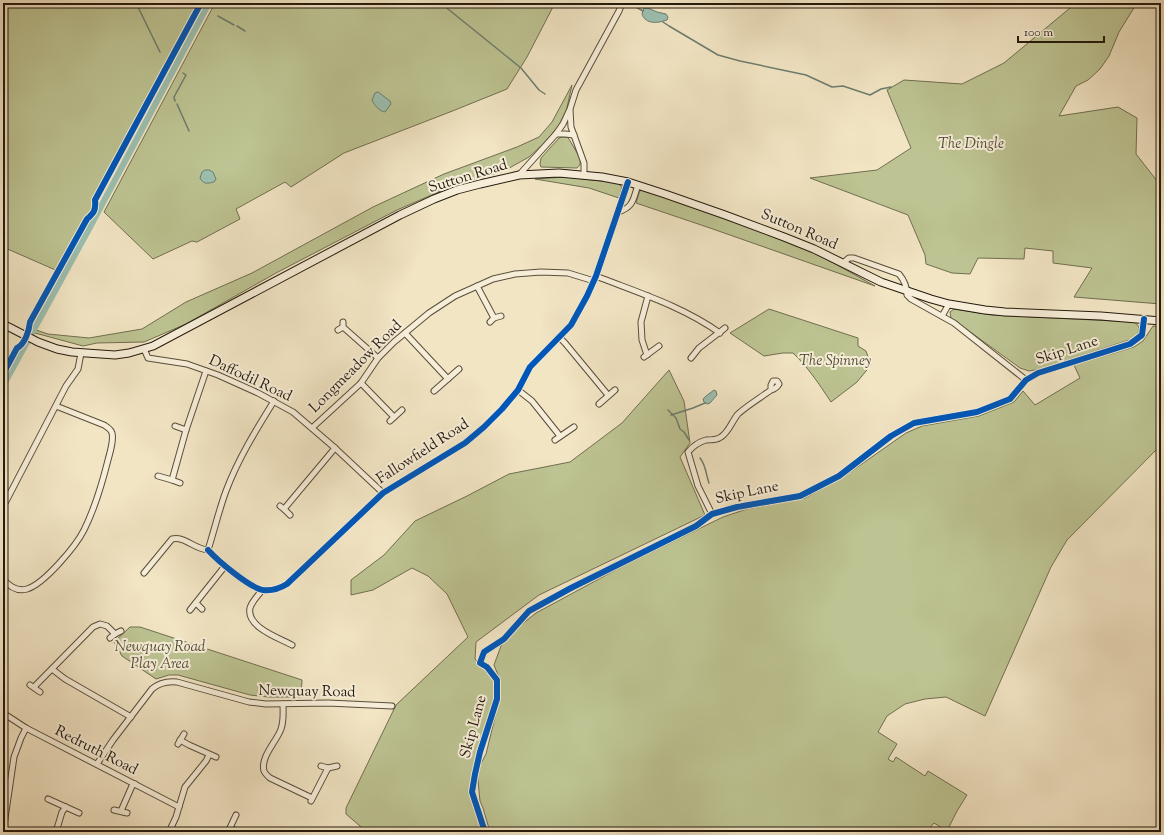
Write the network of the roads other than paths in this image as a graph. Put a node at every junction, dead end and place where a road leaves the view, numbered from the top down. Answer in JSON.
{"nodes":[{"id":1,"x":622,"y":3,"type":"edge"},
{"id":2,"x":570,"y":109,"type":"junction"},
{"id":3,"x":556,"y":134,"type":"junction"},
{"id":4,"x":574,"y":136,"type":"junction"},
{"id":5,"x":519,"y":175,"type":"junction"},
{"id":6,"x":584,"y":175,"type":"junction"},
{"id":7,"x":628,"y":182,"type":"junction"},
{"id":8,"x":638,"y":185,"type":"junction"},
{"id":9,"x":618,"y":212,"type":"junction"},
{"id":10,"x":843,"y":263,"type":"junction"},
{"id":11,"x":595,"y":278,"type":"junction"},
{"id":12,"x":477,"y":286,"type":"junction"},
{"id":13,"x":907,"y":291,"type":"junction"},
{"id":14,"x":648,"y":296,"type":"junction"},
{"id":15,"x":949,"y":304,"type":"junction"},
{"id":16,"x":500,"y":316,"type":"dead end"},
{"id":17,"x":942,"y":316,"type":"junction"},
{"id":18,"x":494,"y":318,"type":"junction"},
{"id":19,"x":1144,"y":319,"type":"junction"},
{"id":20,"x":1161,"y":321,"type":"edge"},
{"id":21,"x":490,"y":322,"type":"dead end"},
{"id":22,"x":3,"y":324,"type":"edge"},
{"id":23,"x":341,"y":326,"type":"dead end"},
{"id":24,"x":725,"y":328,"type":"dead end"},
{"id":25,"x":720,"y":332,"type":"junction"},
{"id":26,"x":405,"y":333,"type":"junction"},
{"id":27,"x":559,"y":337,"type":"junction"},
{"id":28,"x":659,"y":346,"type":"dead end"},
{"id":29,"x":144,"y":349,"type":"junction"},
{"id":30,"x":81,"y":353,"type":"junction"},
{"id":31,"x":378,"y":358,"type":"junction"},
{"id":32,"x":691,"y":358,"type":"dead end"},
{"id":33,"x":459,"y":369,"type":"dead end"},
{"id":34,"x":206,"y":371,"type":"junction"},
{"id":35,"x":448,"y":378,"type":"junction"},
{"id":36,"x":1026,"y":380,"type":"junction"},
{"id":37,"x":361,"y":383,"type":"junction"},
{"id":38,"x":518,"y":390,"type":"junction"},
{"id":39,"x":615,"y":390,"type":"dead end"},
{"id":40,"x":771,"y":390,"type":"dead end"},
{"id":41,"x":434,"y":392,"type":"dead end"},
{"id":42,"x":608,"y":395,"type":"junction"},
{"id":43,"x":274,"y":401,"type":"junction"},
{"id":44,"x":599,"y":404,"type":"dead end"},
{"id":45,"x":56,"y":406,"type":"junction"},
{"id":46,"x":402,"y":410,"type":"dead end"},
{"id":47,"x":175,"y":426,"type":"dead end"},
{"id":48,"x":574,"y":427,"type":"dead end"},
{"id":49,"x":312,"y":428,"type":"junction"},
{"id":50,"x":186,"y":430,"type":"junction"},
{"id":51,"x":560,"y":436,"type":"junction"},
{"id":52,"x":555,"y":440,"type":"dead end"},
{"id":53,"x":335,"y":448,"type":"junction"},
{"id":54,"x":158,"y":476,"type":"dead end"},
{"id":55,"x":172,"y":480,"type":"junction"},
{"id":56,"x":180,"y":483,"type":"dead end"},
{"id":57,"x":383,"y":493,"type":"junction"},
{"id":58,"x":3,"y":507,"type":"edge"},
{"id":59,"x":712,"y":514,"type":"junction"},
{"id":60,"x":290,"y":515,"type":"dead end"},
{"id":61,"x":208,"y":550,"type":"junction"},
{"id":62,"x":225,"y":566,"type":"junction"},
{"id":63,"x":149,"y":567,"type":"junction"},
{"id":64,"x":154,"y":572,"type":"dead end"},
{"id":65,"x":144,"y":573,"type":"dead end"},
{"id":66,"x":3,"y":579,"type":"edge"},
{"id":67,"x":262,"y":590,"type":"junction"},
{"id":68,"x":196,"y":603,"type":"junction"},
{"id":69,"x":202,"y":609,"type":"dead end"},
{"id":70,"x":190,"y":610,"type":"dead end"},
{"id":71,"x":121,"y":631,"type":"dead end"},
{"id":72,"x":115,"y":634,"type":"junction"},
{"id":73,"x":110,"y":638,"type":"dead end"},
{"id":74,"x":293,"y":645,"type":"dead end"},
{"id":75,"x":52,"y":669,"type":"junction"},
{"id":76,"x":40,"y":692,"type":"dead end"},
{"id":77,"x":283,"y":704,"type":"junction"},
{"id":78,"x":392,"y":706,"type":"dead end"},
{"id":79,"x":3,"y":713,"type":"edge"},
{"id":80,"x":131,"y":717,"type":"junction"},
{"id":81,"x":26,"y":728,"type":"junction"},
{"id":82,"x":184,"y":734,"type":"dead end"},
{"id":83,"x":210,"y":755,"type":"junction"},
{"id":84,"x":216,"y":757,"type":"dead end"},
{"id":85,"x":97,"y":764,"type":"junction"},
{"id":86,"x":321,"y":766,"type":"dead end"},
{"id":87,"x":337,"y":766,"type":"dead end"},
{"id":88,"x":328,"y":768,"type":"junction"},
{"id":89,"x":135,"y":784,"type":"junction"},
{"id":90,"x":48,"y":799,"type":"dead end"},
{"id":91,"x":179,"y":807,"type":"junction"},
{"id":92,"x":66,"y":808,"type":"junction"},
{"id":93,"x":114,"y":810,"type":"dead end"},
{"id":94,"x":121,"y":811,"type":"junction"},
{"id":95,"x":79,"y":813,"type":"dead end"},
{"id":96,"x":127,"y":813,"type":"dead end"},
{"id":97,"x":236,"y":815,"type":"dead end"},
{"id":98,"x":229,"y":830,"type":"edge"},
{"id":99,"x":3,"y":832,"type":"edge"},
{"id":100,"x":56,"y":832,"type":"edge"},
{"id":101,"x":169,"y":832,"type":"edge"},
{"id":102,"x":238,"y":832,"type":"edge"},
{"id":103,"x":485,"y":832,"type":"edge"}],
"edges":[{"from":1,"to":2,"type":"street"},
{"from":2,"to":3,"type":"street"},
{"from":2,"to":4,"type":"street"},
{"from":3,"to":4,"type":"street"},
{"from":3,"to":5,"type":"street"},
{"from":4,"to":6,"type":"street"},
{"from":5,"to":6,"type":"main road","name":"Sutton Road"},
{"from":5,"to":29,"type":"main road","name":"Sutton Road"},
{"from":6,"to":7,"type":"main road","name":"Sutton Road"},
{"from":7,"to":8,"type":"main road","name":"Sutton Road"},
{"from":7,"to":9,"type":"street","name":"Fallowfield Road"},
{"from":8,"to":9,"type":"street"},
{"from":8,"to":10,"type":"main road","name":"Sutton Road"},
{"from":9,"to":11,"type":"street","name":"Fallowfield Road"},
{"from":10,"to":13,"type":"main road","name":"Sutton Road"},
{"from":10,"to":13,"type":"street","name":"Sutton Road"},
{"from":11,"to":12,"type":"street","name":"Longmeadow Road"},
{"from":11,"to":14,"type":"street","name":"Longmeadow Road"},
{"from":11,"to":27,"type":"street","name":"Fallowfield Road"},
{"from":12,"to":18,"type":"street"},
{"from":12,"to":26,"type":"street","name":"Longmeadow Road"},
{"from":13,"to":15,"type":"main road","name":"Sutton Road"},
{"from":13,"to":17,"type":"street","name":"Skip Lane"},
{"from":14,"to":25,"type":"street","name":"Longmeadow Road"},
{"from":14,"to":28,"type":"street"},
{"from":15,"to":17,"type":"street"},
{"from":15,"to":19,"type":"main road","name":"Sutton Road"},
{"from":16,"to":18,"type":"street"},
{"from":17,"to":36,"type":"street","name":"Skip Lane"},
{"from":18,"to":21,"type":"street"},
{"from":19,"to":20,"type":"main road","name":"Sutton Road"},
{"from":19,"to":36,"type":"street","name":"Skip Lane"},
{"from":22,"to":30,"type":"main road","name":"Sutton Road"},
{"from":23,"to":31,"type":"street"},
{"from":24,"to":25,"type":"street"},
{"from":25,"to":32,"type":"street"},
{"from":26,"to":31,"type":"street","name":"Longmeadow Road"},
{"from":26,"to":35,"type":"street"},
{"from":27,"to":38,"type":"street","name":"Fallowfield Road"},
{"from":27,"to":42,"type":"street"},
{"from":29,"to":30,"type":"main road","name":"Sutton Road"},
{"from":29,"to":34,"type":"street","name":"Daffodil Road"},
{"from":30,"to":45,"type":"street"},
{"from":31,"to":37,"type":"street","name":"Longmeadow Road"},
{"from":33,"to":35,"type":"street"},
{"from":34,"to":43,"type":"street","name":"Daffodil Road"},
{"from":34,"to":50,"type":"street"},
{"from":35,"to":41,"type":"street"},
{"from":36,"to":59,"type":"street","name":"Skip Lane"},
{"from":37,"to":46,"type":"street"},
{"from":37,"to":49,"type":"street","name":"Longmeadow Road"},
{"from":38,"to":51,"type":"street"},
{"from":38,"to":57,"type":"street","name":"Fallowfield Road"},
{"from":39,"to":42,"type":"street"},
{"from":40,"to":59,"type":"street"},
{"from":42,"to":44,"type":"street"},
{"from":43,"to":49,"type":"street","name":"Daffodil Road"},
{"from":43,"to":61,"type":"street"},
{"from":45,"to":58,"type":"street"},
{"from":45,"to":66,"type":"street"},
{"from":47,"to":50,"type":"street"},
{"from":48,"to":51,"type":"street"},
{"from":49,"to":53,"type":"street","name":"Daffodil Road"},
{"from":50,"to":55,"type":"street"},
{"from":51,"to":52,"type":"street"},
{"from":53,"to":57,"type":"street","name":"Daffodil Road"},
{"from":53,"to":60,"type":"street"},
{"from":54,"to":55,"type":"street"},
{"from":55,"to":56,"type":"street"},
{"from":57,"to":67,"type":"street","name":"Fallowfield Road"},
{"from":59,"to":103,"type":"street","name":"Skip Lane"},
{"from":61,"to":62,"type":"street"},
{"from":61,"to":63,"type":"street"},
{"from":62,"to":67,"type":"street"},
{"from":62,"to":68,"type":"street"},
{"from":63,"to":64,"type":"street"},
{"from":63,"to":65,"type":"street"},
{"from":67,"to":74,"type":"street"},
{"from":68,"to":69,"type":"street"},
{"from":68,"to":70,"type":"street"},
{"from":71,"to":72,"type":"street"},
{"from":72,"to":73,"type":"street"},
{"from":72,"to":75,"type":"street"},
{"from":75,"to":76,"type":"street"},
{"from":75,"to":80,"type":"street"},
{"from":77,"to":78,"type":"street","name":"Newquay Road"},
{"from":77,"to":80,"type":"street","name":"Newquay Road"},
{"from":77,"to":88,"type":"street"},
{"from":79,"to":81,"type":"street","name":"Redruth Road"},
{"from":80,"to":85,"type":"street","name":"Newquay Road"},
{"from":81,"to":85,"type":"street","name":"Redruth Road"},
{"from":81,"to":99,"type":"street"},
{"from":82,"to":83,"type":"street"},
{"from":83,"to":84,"type":"street"},
{"from":83,"to":91,"type":"street"},
{"from":85,"to":89,"type":"street","name":"Redruth Road"},
{"from":86,"to":88,"type":"street"},
{"from":87,"to":88,"type":"street"},
{"from":89,"to":91,"type":"street","name":"Redruth Road"},
{"from":89,"to":94,"type":"street"},
{"from":90,"to":92,"type":"street"},
{"from":91,"to":101,"type":"street"},
{"from":92,"to":95,"type":"street"},
{"from":92,"to":100,"type":"street"},
{"from":93,"to":94,"type":"street"},
{"from":94,"to":96,"type":"street"},
{"from":97,"to":98,"type":"street"},
{"from":98,"to":102,"type":"street"}]}
